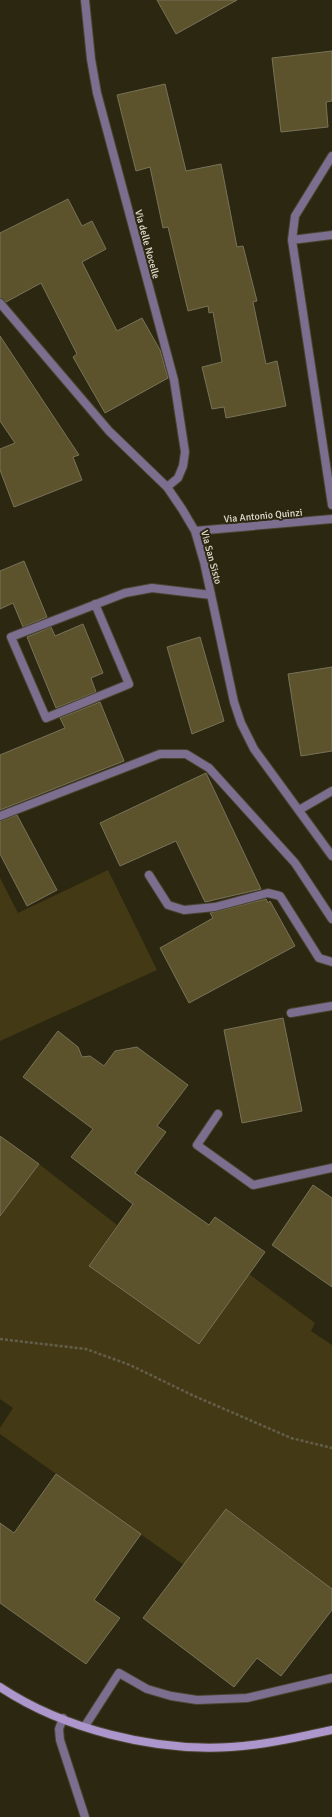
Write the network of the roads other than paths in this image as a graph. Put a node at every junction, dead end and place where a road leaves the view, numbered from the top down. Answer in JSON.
{"nodes":[{"id":1,"x":85,"y":0,"type":"edge"},
{"id":2,"x":332,"y":156,"type":"edge"},
{"id":3,"x":332,"y":235,"type":"edge"},
{"id":4,"x":292,"y":240,"type":"junction"},
{"id":5,"x":0,"y":303,"type":"edge"},
{"id":6,"x":167,"y":487,"type":"junction"},
{"id":7,"x":332,"y":505,"type":"edge"},
{"id":8,"x":332,"y":519,"type":"edge"},
{"id":9,"x":195,"y":531,"type":"junction"},
{"id":10,"x":212,"y":595,"type":"junction"},
{"id":11,"x":95,"y":604,"type":"junction"},
{"id":12,"x":332,"y":791,"type":"edge"},
{"id":13,"x":298,"y":810,"type":"junction"},
{"id":14,"x":0,"y":816,"type":"edge"},
{"id":15,"x":332,"y":856,"type":"edge"},
{"id":16,"x":149,"y":875,"type":"dead end"},
{"id":17,"x":332,"y":919,"type":"edge"},
{"id":18,"x":332,"y":962,"type":"edge"},
{"id":19,"x":332,"y":1006,"type":"edge"},
{"id":20,"x":291,"y":1013,"type":"dead end"},
{"id":21,"x":218,"y":1114,"type":"dead end"},
{"id":22,"x":332,"y":1168,"type":"edge"},
{"id":23,"x":332,"y":1678,"type":"edge"},
{"id":24,"x":0,"y":1687,"type":"edge"},
{"id":25,"x":62,"y":1718,"type":"junction"},
{"id":26,"x":85,"y":1726,"type":"junction"},
{"id":27,"x":332,"y":1730,"type":"edge"},
{"id":28,"x":85,"y":1817,"type":"edge"}],
"edges":[{"from":1,"to":6,"type":"street","name":"Via delle Nocelle"},
{"from":2,"to":4,"type":"street"},
{"from":3,"to":4,"type":"street"},
{"from":4,"to":7,"type":"street"},
{"from":5,"to":6,"type":"street","name":"Via San Sisto"},
{"from":6,"to":9,"type":"street","name":"Via San Sisto"},
{"from":8,"to":9,"type":"street","name":"Via Antonio Quinzi"},
{"from":9,"to":10,"type":"street","name":"Via San Sisto"},
{"from":10,"to":11,"type":"street"},
{"from":10,"to":13,"type":"street","name":"Via San Sisto"},
{"from":11,"to":11,"type":"street"},
{"from":12,"to":13,"type":"street"},
{"from":13,"to":15,"type":"street","name":"Via San Sisto"},
{"from":14,"to":17,"type":"street"},
{"from":16,"to":18,"type":"street"},
{"from":19,"to":20,"type":"street"},
{"from":21,"to":22,"type":"street"},
{"from":23,"to":26,"type":"street"},
{"from":24,"to":25,"type":"street"},
{"from":25,"to":26,"type":"street"},
{"from":25,"to":28,"type":"street"},
{"from":26,"to":27,"type":"street"}]}
